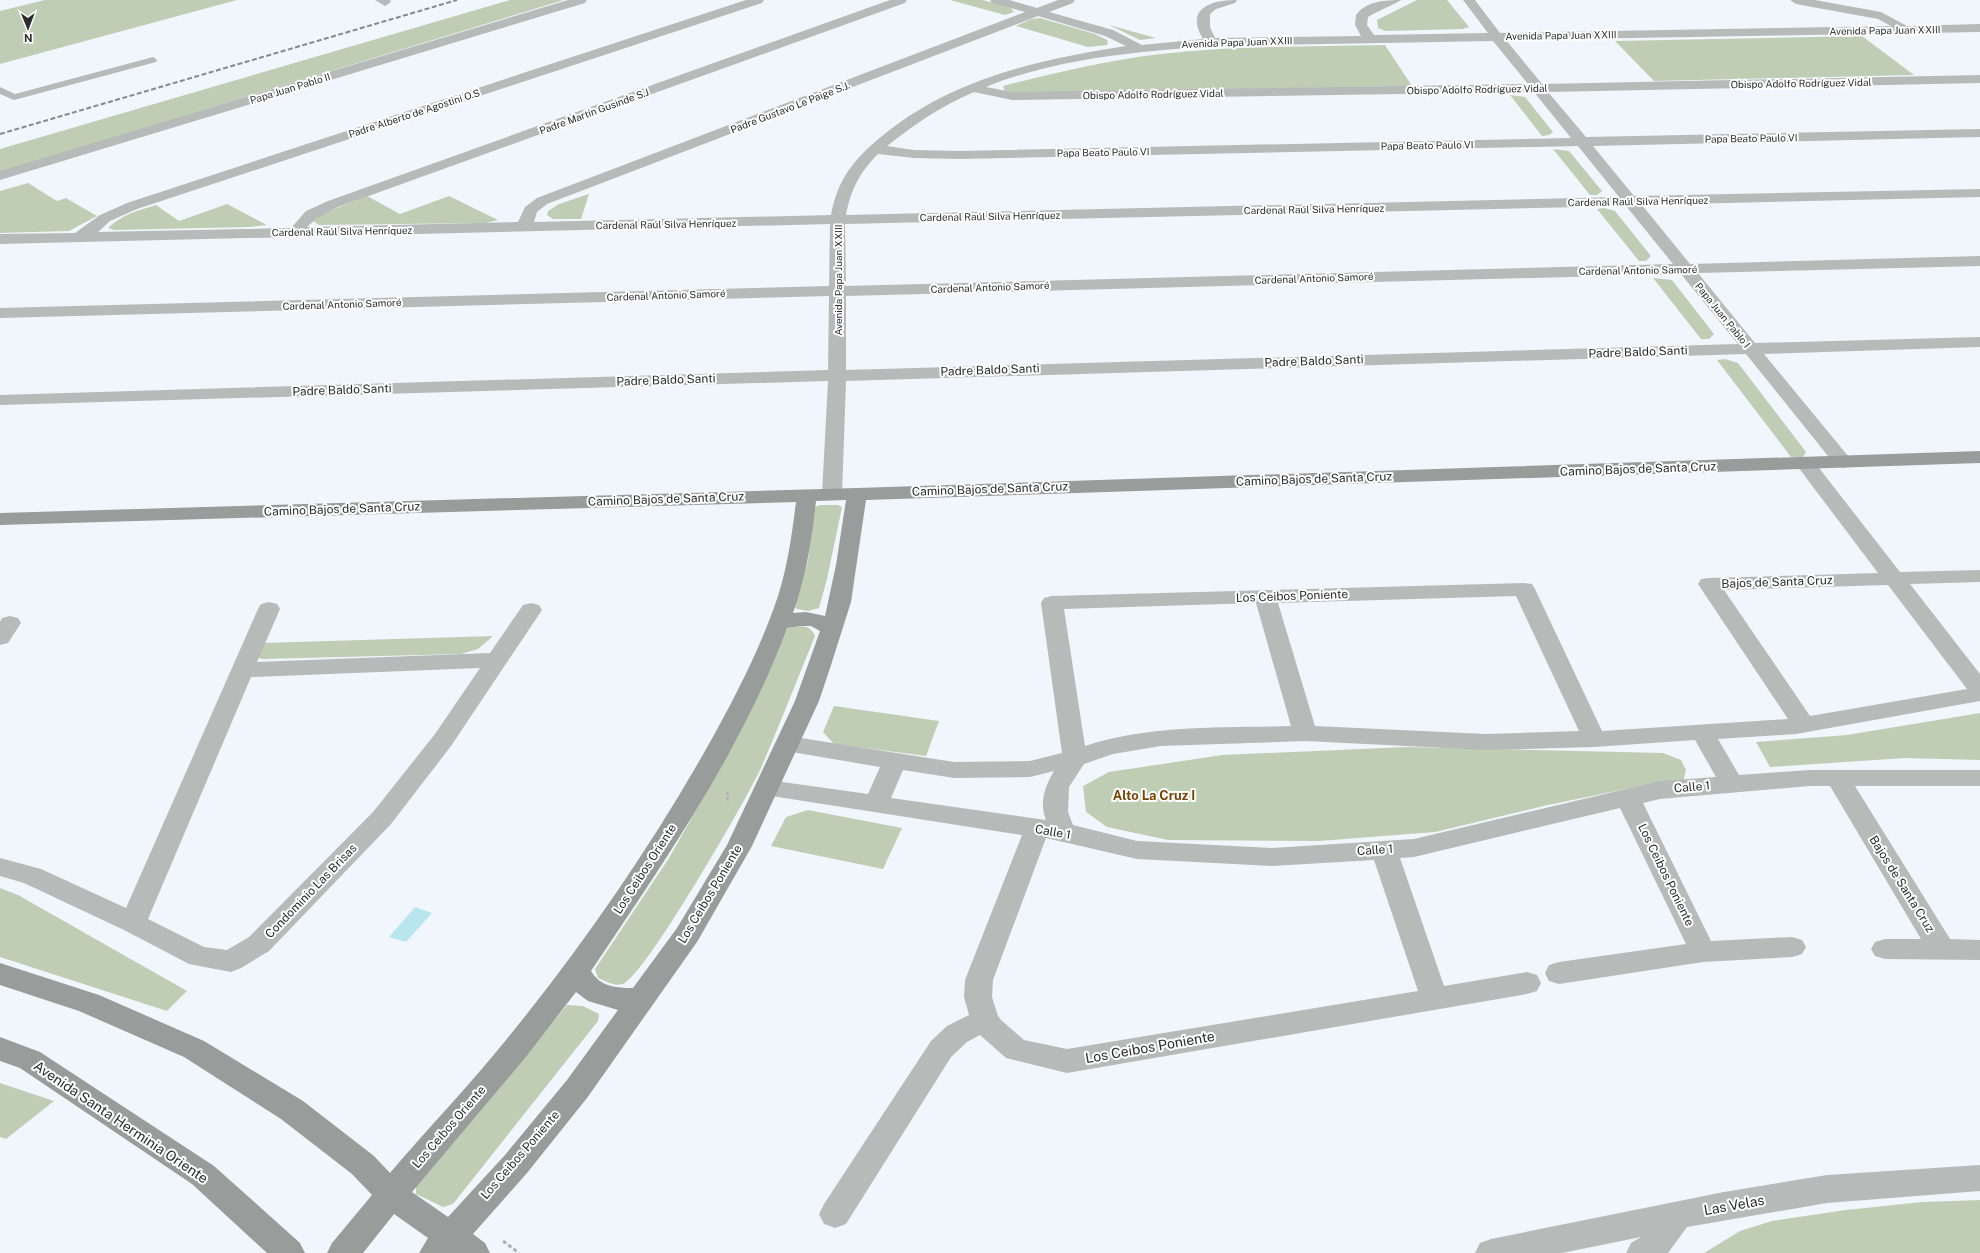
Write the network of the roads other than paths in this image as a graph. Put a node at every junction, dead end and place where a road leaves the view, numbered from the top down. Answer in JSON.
{"nodes":[{"id":1,"x":581,"y":0,"type":"edge"},
{"id":2,"x":758,"y":0,"type":"edge"},
{"id":3,"x":901,"y":0,"type":"edge"},
{"id":4,"x":996,"y":0,"type":"edge"},
{"id":5,"x":1070,"y":0,"type":"edge"},
{"id":6,"x":1231,"y":0,"type":"edge"},
{"id":7,"x":1394,"y":0,"type":"edge"},
{"id":8,"x":1469,"y":0,"type":"edge"},
{"id":9,"x":1796,"y":0,"type":"edge"},
{"id":10,"x":1038,"y":12,"type":"junction"},
{"id":11,"x":1980,"y":28,"type":"edge"},
{"id":12,"x":1906,"y":29,"type":"junction"},
{"id":13,"x":1496,"y":36,"type":"junction"},
{"id":14,"x":1369,"y":38,"type":"junction"},
{"id":15,"x":1212,"y":42,"type":"junction"},
{"id":16,"x":1139,"y":48,"type":"junction"},
{"id":17,"x":154,"y":60,"type":"dead end"},
{"id":18,"x":1980,"y":79,"type":"edge"},
{"id":19,"x":974,"y":88,"type":"junction"},
{"id":20,"x":1539,"y":88,"type":"junction"},
{"id":21,"x":0,"y":90,"type":"edge"},
{"id":22,"x":1980,"y":134,"type":"edge"},
{"id":23,"x":1582,"y":142,"type":"junction"},
{"id":24,"x":875,"y":149,"type":"junction"},
{"id":25,"x":0,"y":176,"type":"edge"},
{"id":26,"x":1980,"y":193,"type":"edge"},
{"id":27,"x":1631,"y":201,"type":"junction"},
{"id":28,"x":838,"y":220,"type":"junction"},
{"id":29,"x":524,"y":227,"type":"junction"},
{"id":30,"x":295,"y":232,"type":"junction"},
{"id":31,"x":77,"y":238,"type":"junction"},
{"id":32,"x":0,"y":240,"type":"edge"},
{"id":33,"x":1980,"y":261,"type":"edge"},
{"id":34,"x":1685,"y":268,"type":"junction"},
{"id":35,"x":838,"y":290,"type":"junction"},
{"id":36,"x":0,"y":313,"type":"edge"},
{"id":37,"x":1980,"y":342,"type":"edge"},
{"id":38,"x":1750,"y":348,"type":"junction"},
{"id":39,"x":838,"y":374,"type":"junction"},
{"id":40,"x":0,"y":400,"type":"edge"},
{"id":41,"x":1980,"y":458,"type":"edge"},
{"id":42,"x":1843,"y":462,"type":"junction"},
{"id":43,"x":1805,"y":463,"type":"junction"},
{"id":44,"x":845,"y":494,"type":"junction"},
{"id":45,"x":807,"y":495,"type":"junction"},
{"id":46,"x":0,"y":519,"type":"edge"},
{"id":47,"x":1980,"y":576,"type":"edge"},
{"id":48,"x":1894,"y":578,"type":"junction"},
{"id":49,"x":1265,"y":597,"type":"junction"},
{"id":50,"x":269,"y":609,"type":"dead end"},
{"id":51,"x":531,"y":610,"type":"dead end"},
{"id":52,"x":778,"y":624,"type":"junction"},
{"id":53,"x":831,"y":628,"type":"junction"},
{"id":54,"x":497,"y":660,"type":"junction"},
{"id":55,"x":243,"y":670,"type":"junction"},
{"id":56,"x":1980,"y":690,"type":"edge"},
{"id":57,"x":1980,"y":694,"type":"edge"},
{"id":58,"x":1803,"y":724,"type":"junction"},
{"id":59,"x":1305,"y":733,"type":"junction"},
{"id":60,"x":1703,"y":733,"type":"junction"},
{"id":61,"x":1594,"y":740,"type":"junction"},
{"id":62,"x":788,"y":744,"type":"junction"},
{"id":63,"x":1075,"y":758,"type":"junction"},
{"id":64,"x":894,"y":762,"type":"junction"},
{"id":65,"x":1836,"y":778,"type":"junction"},
{"id":66,"x":1980,"y":778,"type":"edge"},
{"id":67,"x":1732,"y":784,"type":"junction"},
{"id":68,"x":768,"y":788,"type":"junction"},
{"id":69,"x":1628,"y":798,"type":"junction"},
{"id":70,"x":876,"y":804,"type":"junction"},
{"id":71,"x":1050,"y":831,"type":"junction"},
{"id":72,"x":1384,"y":850,"type":"junction"},
{"id":73,"x":0,"y":867,"type":"edge"},
{"id":74,"x":133,"y":923,"type":"junction"},
{"id":75,"x":1792,"y":947,"type":"dead end"},
{"id":76,"x":1885,"y":949,"type":"dead end"},
{"id":77,"x":1942,"y":950,"type":"junction"},
{"id":78,"x":1980,"y":950,"type":"edge"},
{"id":79,"x":1703,"y":952,"type":"junction"},
{"id":80,"x":577,"y":970,"type":"junction"},
{"id":81,"x":1559,"y":973,"type":"dead end"},
{"id":82,"x":0,"y":974,"type":"edge"},
{"id":83,"x":1527,"y":983,"type":"dead end"},
{"id":84,"x":1434,"y":998,"type":"junction"},
{"id":85,"x":642,"y":999,"type":"junction"},
{"id":86,"x":986,"y":1020,"type":"junction"},
{"id":87,"x":0,"y":1049,"type":"edge"},
{"id":88,"x":1980,"y":1178,"type":"edge"},
{"id":89,"x":392,"y":1195,"type":"junction"},
{"id":90,"x":835,"y":1214,"type":"dead end"},
{"id":91,"x":1677,"y":1216,"type":"junction"},
{"id":92,"x":454,"y":1247,"type":"edge"},
{"id":93,"x":289,"y":1253,"type":"edge"},
{"id":94,"x":343,"y":1253,"type":"edge"},
{"id":95,"x":1491,"y":1253,"type":"edge"},
{"id":96,"x":1642,"y":1253,"type":"edge"}],
"edges":[{"from":1,"to":25,"type":"street","name":"Papa Juan Pablo II"},
{"from":2,"to":31,"type":"street","name":"Padre Alberto de Agostini O.S"},
{"from":3,"to":30,"type":"street","name":"Padre Martín Gusinde S.J"},
{"from":4,"to":10,"type":"street"},
{"from":5,"to":10,"type":"street","name":"Padre Gustavo Le Paige S.J."},
{"from":6,"to":15,"type":"street"},
{"from":7,"to":14,"type":"street"},
{"from":8,"to":13,"type":"street","name":"Papa Juan Pablo I"},
{"from":9,"to":12,"type":"street"},
{"from":10,"to":16,"type":"street"},
{"from":10,"to":29,"type":"street","name":"Padre Gustavo Le Paige S.J."},
{"from":11,"to":12,"type":"street","name":"Avenida Papa Juan XXIII"},
{"from":12,"to":13,"type":"street","name":"Avenida Papa Juan XXIII"},
{"from":13,"to":14,"type":"street","name":"Avenida Papa Juan XXIII"},
{"from":13,"to":20,"type":"street","name":"Papa Juan Pablo I"},
{"from":14,"to":15,"type":"street","name":"Avenida Papa Juan XXIII"},
{"from":15,"to":16,"type":"street","name":"Avenida Papa Juan XXIII"},
{"from":16,"to":19,"type":"street","name":"Avenida Papa Juan XXIII"},
{"from":17,"to":21,"type":"lane"},
{"from":18,"to":20,"type":"street","name":"Obispo Adolfo Rodríguez Vidal"},
{"from":19,"to":20,"type":"street","name":"Obispo Adolfo Rodríguez Vidal"},
{"from":19,"to":24,"type":"street","name":"Avenida Papa Juan XXIII"},
{"from":20,"to":23,"type":"street","name":"Papa Juan Pablo I"},
{"from":22,"to":23,"type":"street","name":"Papa Beato Paulo VI"},
{"from":23,"to":24,"type":"street","name":"Papa Beato Paulo VI"},
{"from":23,"to":27,"type":"street","name":"Papa Juan Pablo I"},
{"from":24,"to":28,"type":"street","name":"Avenida Papa Juan XXIII"},
{"from":26,"to":27,"type":"street","name":"Cardenal Raúl Silva Henríquez"},
{"from":27,"to":28,"type":"street","name":"Cardenal Raúl Silva Henríquez"},
{"from":27,"to":34,"type":"street","name":"Papa Juan Pablo I"},
{"from":28,"to":29,"type":"street","name":"Cardenal Raúl Silva Henríquez"},
{"from":28,"to":35,"type":"street","name":"Avenida Papa Juan XXIII"},
{"from":29,"to":30,"type":"street","name":"Cardenal Raúl Silva Henríquez"},
{"from":30,"to":31,"type":"street","name":"Cardenal Raúl Silva Henríquez"},
{"from":31,"to":32,"type":"street","name":"Cardenal Raúl Silva Henríquez"},
{"from":33,"to":34,"type":"street","name":"Cardenal Antonio Samoré"},
{"from":34,"to":35,"type":"street","name":"Cardenal Antonio Samoré"},
{"from":34,"to":38,"type":"street","name":"Papa Juan Pablo I"},
{"from":35,"to":36,"type":"street","name":"Cardenal Antonio Samoré"},
{"from":35,"to":39,"type":"street","name":"Avenida Papa Juan XXIII"},
{"from":37,"to":38,"type":"street","name":"Padre Baldo Santi"},
{"from":38,"to":39,"type":"street","name":"Padre Baldo Santi"},
{"from":38,"to":42,"type":"street","name":"Papa Juan Pablo I"},
{"from":39,"to":40,"type":"street","name":"Padre Baldo Santi"},
{"from":39,"to":44,"type":"street","name":"Avenida Papa Juan XXIII"},
{"from":41,"to":42,"type":"street","name":"Camino Bajos de Santa Cruz"},
{"from":42,"to":43,"type":"street","name":"Camino Bajos de Santa Cruz"},
{"from":43,"to":44,"type":"street","name":"Camino Bajos de Santa Cruz"},
{"from":43,"to":48,"type":"street"},
{"from":44,"to":45,"type":"street","name":"Camino Bajos de Santa Cruz"},
{"from":44,"to":53,"type":"street","name":"Los Ceibos Poniente"},
{"from":45,"to":46,"type":"street","name":"Camino Bajos de Santa Cruz"},
{"from":45,"to":52,"type":"street","name":"Los Ceibos Oriente"},
{"from":47,"to":48,"type":"street","name":"Bajos de Santa Cruz"},
{"from":48,"to":56,"type":"street"},
{"from":48,"to":58,"type":"street","name":"Bajos de Santa Cruz"},
{"from":49,"to":59,"type":"street"},
{"from":49,"to":61,"type":"street","name":"Los Ceibos Poniente"},
{"from":49,"to":63,"type":"street","name":"Los Ceibos Poniente"},
{"from":50,"to":55,"type":"street"},
{"from":51,"to":54,"type":"street","name":"Condominio Las Brisas"},
{"from":52,"to":53,"type":"street"},
{"from":52,"to":80,"type":"street","name":"Los Ceibos Oriente"},
{"from":53,"to":62,"type":"street","name":"Los Ceibos Poniente"},
{"from":54,"to":55,"type":"street"},
{"from":54,"to":74,"type":"street","name":"Condominio Las Brisas"},
{"from":55,"to":74,"type":"street"},
{"from":57,"to":58,"type":"street"},
{"from":58,"to":60,"type":"street"},
{"from":59,"to":61,"type":"street"},
{"from":59,"to":63,"type":"street"},
{"from":60,"to":61,"type":"street"},
{"from":60,"to":67,"type":"street"},
{"from":62,"to":64,"type":"street"},
{"from":62,"to":68,"type":"street","name":"Los Ceibos Poniente"},
{"from":63,"to":64,"type":"street"},
{"from":63,"to":71,"type":"street"},
{"from":64,"to":70,"type":"street"},
{"from":65,"to":66,"type":"street","name":"Calle 1"},
{"from":65,"to":67,"type":"street","name":"Calle 1"},
{"from":65,"to":77,"type":"street","name":"Bajos de Santa Cruz"},
{"from":67,"to":69,"type":"street","name":"Calle 1"},
{"from":68,"to":70,"type":"street","name":"Calle 1"},
{"from":68,"to":85,"type":"street","name":"Los Ceibos Poniente"},
{"from":69,"to":72,"type":"street","name":"Calle 1"},
{"from":69,"to":79,"type":"street","name":"Los Ceibos Poniente"},
{"from":70,"to":71,"type":"street","name":"Calle 1"},
{"from":71,"to":72,"type":"street","name":"Calle 1"},
{"from":71,"to":86,"type":"street","name":"Los Ceibos Poniente"},
{"from":72,"to":84,"type":"street"},
{"from":73,"to":74,"type":"street","name":"Condominio Las Brisas"},
{"from":75,"to":79,"type":"street"},
{"from":76,"to":77,"type":"street","name":"Bajos de Santa Cruz"},
{"from":77,"to":78,"type":"street","name":"Bajos de Santa Cruz"},
{"from":79,"to":81,"type":"street"},
{"from":80,"to":85,"type":"street"},
{"from":80,"to":89,"type":"street","name":"Los Ceibos Oriente"},
{"from":82,"to":89,"type":"street"},
{"from":83,"to":84,"type":"street","name":"Los Ceibos Poniente"},
{"from":84,"to":86,"type":"street","name":"Los Ceibos Poniente"},
{"from":85,"to":92,"type":"street","name":"Los Ceibos Poniente"},
{"from":86,"to":90,"type":"street"},
{"from":87,"to":93,"type":"street","name":"Avenida Santa Herminia Oriente"},
{"from":88,"to":91,"type":"street","name":"Las Velas"},
{"from":89,"to":92,"type":"street"},
{"from":89,"to":94,"type":"street","name":"Los Ceibos Oriente"},
{"from":91,"to":95,"type":"street","name":"Las Velas"},
{"from":91,"to":96,"type":"street"}]}
